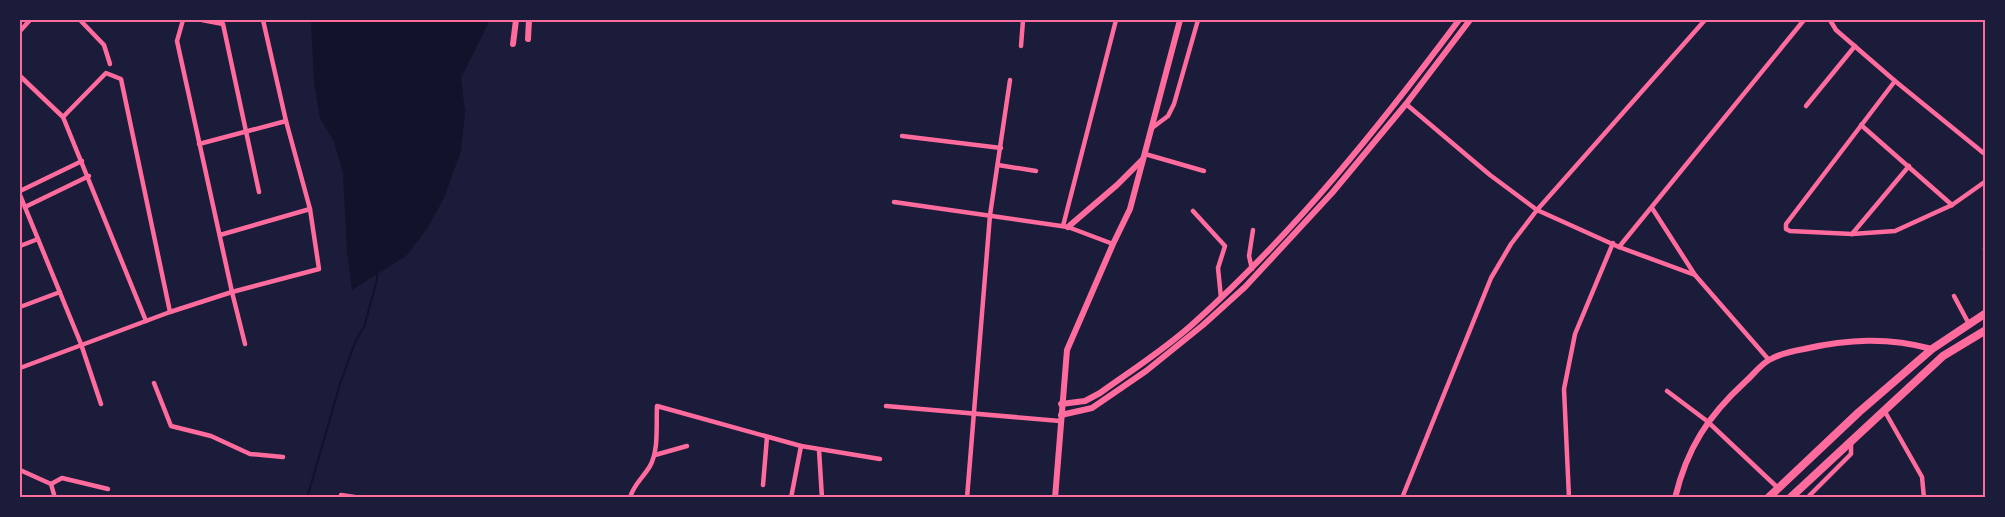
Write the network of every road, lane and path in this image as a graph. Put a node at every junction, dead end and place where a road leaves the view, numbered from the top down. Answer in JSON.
{"nodes":[{"id":1,"x":30,"y":20,"type":"edge"},
{"id":2,"x":80,"y":20,"type":"edge"},
{"id":3,"x":183,"y":20,"type":"edge"},
{"id":4,"x":202,"y":20,"type":"edge"},
{"id":5,"x":263,"y":20,"type":"edge"},
{"id":6,"x":516,"y":20,"type":"edge"},
{"id":7,"x":529,"y":20,"type":"edge"},
{"id":8,"x":1023,"y":20,"type":"edge"},
{"id":9,"x":1116,"y":20,"type":"edge"},
{"id":10,"x":1180,"y":20,"type":"edge"},
{"id":11,"x":1198,"y":20,"type":"edge"},
{"id":12,"x":1459,"y":20,"type":"edge"},
{"id":13,"x":1470,"y":20,"type":"edge"},
{"id":14,"x":1705,"y":20,"type":"edge"},
{"id":15,"x":1804,"y":20,"type":"edge"},
{"id":16,"x":1830,"y":20,"type":"edge"},
{"id":17,"x":20,"y":32,"type":"edge"},
{"id":18,"x":528,"y":39,"type":"dead end"},
{"id":19,"x":513,"y":44,"type":"dead end"},
{"id":20,"x":1021,"y":46,"type":"dead end"},
{"id":21,"x":1855,"y":46,"type":"junction"},
{"id":22,"x":110,"y":64,"type":"dead end"},
{"id":23,"x":20,"y":76,"type":"edge"},
{"id":24,"x":1010,"y":80,"type":"dead end"},
{"id":25,"x":1895,"y":81,"type":"junction"},
{"id":26,"x":1406,"y":104,"type":"junction"},
{"id":27,"x":1806,"y":106,"type":"dead end"},
{"id":28,"x":63,"y":117,"type":"junction"},
{"id":29,"x":286,"y":121,"type":"junction"},
{"id":30,"x":1861,"y":125,"type":"junction"},
{"id":31,"x":1152,"y":128,"type":"junction"},
{"id":32,"x":245,"y":132,"type":"junction"},
{"id":33,"x":902,"y":136,"type":"dead end"},
{"id":34,"x":199,"y":144,"type":"junction"},
{"id":35,"x":1000,"y":148,"type":"junction"},
{"id":36,"x":1145,"y":155,"type":"junction"},
{"id":37,"x":1986,"y":155,"type":"edge"},
{"id":38,"x":82,"y":161,"type":"junction"},
{"id":39,"x":998,"y":165,"type":"junction"},
{"id":40,"x":1909,"y":166,"type":"junction"},
{"id":41,"x":1036,"y":171,"type":"dead end"},
{"id":42,"x":1204,"y":171,"type":"dead end"},
{"id":43,"x":89,"y":176,"type":"junction"},
{"id":44,"x":1986,"y":181,"type":"edge"},
{"id":45,"x":259,"y":192,"type":"dead end"},
{"id":46,"x":20,"y":193,"type":"edge"},
{"id":47,"x":894,"y":202,"type":"dead end"},
{"id":48,"x":1952,"y":205,"type":"junction"},
{"id":49,"x":25,"y":207,"type":"junction"},
{"id":50,"x":1652,"y":208,"type":"junction"},
{"id":51,"x":310,"y":209,"type":"junction"},
{"id":52,"x":1536,"y":210,"type":"junction"},
{"id":53,"x":1193,"y":211,"type":"dead end"},
{"id":54,"x":990,"y":215,"type":"junction"},
{"id":55,"x":1066,"y":226,"type":"junction"},
{"id":56,"x":1253,"y":230,"type":"dead end"},
{"id":57,"x":1852,"y":234,"type":"junction"},
{"id":58,"x":220,"y":235,"type":"junction"},
{"id":59,"x":38,"y":239,"type":"junction"},
{"id":60,"x":1613,"y":243,"type":"junction"},
{"id":61,"x":1113,"y":244,"type":"junction"},
{"id":62,"x":20,"y":246,"type":"edge"},
{"id":63,"x":1619,"y":247,"type":"junction"},
{"id":64,"x":1252,"y":269,"type":"junction"},
{"id":65,"x":1695,"y":275,"type":"junction"},
{"id":66,"x":60,"y":292,"type":"junction"},
{"id":67,"x":232,"y":292,"type":"junction"},
{"id":68,"x":1954,"y":296,"type":"dead end"},
{"id":69,"x":1221,"y":298,"type":"junction"},
{"id":70,"x":20,"y":307,"type":"edge"},
{"id":71,"x":170,"y":312,"type":"junction"},
{"id":72,"x":1986,"y":313,"type":"edge"},
{"id":73,"x":146,"y":321,"type":"junction"},
{"id":74,"x":1969,"y":324,"type":"junction"},
{"id":75,"x":1986,"y":330,"type":"edge"},
{"id":76,"x":81,"y":344,"type":"junction"},
{"id":77,"x":245,"y":344,"type":"dead end"},
{"id":78,"x":1932,"y":349,"type":"junction"},
{"id":79,"x":1769,"y":360,"type":"junction"},
{"id":80,"x":20,"y":368,"type":"edge"},
{"id":81,"x":154,"y":383,"type":"dead end"},
{"id":82,"x":1666,"y":392,"type":"dead end"},
{"id":83,"x":101,"y":404,"type":"dead end"},
{"id":84,"x":1061,"y":404,"type":"junction"},
{"id":85,"x":886,"y":406,"type":"dead end"},
{"id":86,"x":1884,"y":410,"type":"junction"},
{"id":87,"x":973,"y":413,"type":"junction"},
{"id":88,"x":1060,"y":418,"type":"junction"},
{"id":89,"x":1707,"y":421,"type":"junction"},
{"id":90,"x":768,"y":437,"type":"junction"},
{"id":91,"x":1851,"y":440,"type":"junction"},
{"id":92,"x":687,"y":446,"type":"dead end"},
{"id":93,"x":801,"y":446,"type":"junction"},
{"id":94,"x":819,"y":450,"type":"junction"},
{"id":95,"x":655,"y":455,"type":"junction"},
{"id":96,"x":283,"y":457,"type":"dead end"},
{"id":97,"x":880,"y":459,"type":"dead end"},
{"id":98,"x":20,"y":470,"type":"edge"},
{"id":99,"x":51,"y":484,"type":"junction"},
{"id":100,"x":763,"y":485,"type":"dead end"},
{"id":101,"x":1778,"y":488,"type":"junction"},
{"id":102,"x":108,"y":489,"type":"dead end"},
{"id":103,"x":55,"y":498,"type":"edge"},
{"id":104,"x":341,"y":498,"type":"edge"},
{"id":105,"x":361,"y":498,"type":"edge"},
{"id":106,"x":630,"y":498,"type":"edge"},
{"id":107,"x":791,"y":498,"type":"edge"},
{"id":108,"x":822,"y":498,"type":"edge"},
{"id":109,"x":967,"y":498,"type":"edge"},
{"id":110,"x":1055,"y":498,"type":"edge"},
{"id":111,"x":1402,"y":498,"type":"edge"},
{"id":112,"x":1569,"y":498,"type":"edge"},
{"id":113,"x":1675,"y":498,"type":"edge"},
{"id":114,"x":1768,"y":498,"type":"edge"},
{"id":115,"x":1790,"y":498,"type":"edge"},
{"id":116,"x":1807,"y":498,"type":"edge"},
{"id":117,"x":1924,"y":498,"type":"edge"}],
"edges":[{"from":1,"to":17,"type":"street"},
{"from":2,"to":22,"type":"street"},
{"from":3,"to":34,"type":"street"},
{"from":4,"to":32,"type":"street"},
{"from":5,"to":29,"type":"street"},
{"from":6,"to":19,"type":"street"},
{"from":7,"to":18,"type":"street"},
{"from":8,"to":20,"type":"street"},
{"from":9,"to":55,"type":"street"},
{"from":10,"to":31,"type":"street"},
{"from":11,"to":31,"type":"street"},
{"from":12,"to":64,"type":"street"},
{"from":13,"to":26,"type":"street"},
{"from":14,"to":52,"type":"street"},
{"from":15,"to":50,"type":"street"},
{"from":16,"to":21,"type":"street"},
{"from":21,"to":25,"type":"street"},
{"from":21,"to":27,"type":"street"},
{"from":23,"to":28,"type":"street"},
{"from":24,"to":35,"type":"street"},
{"from":25,"to":30,"type":"street"},
{"from":25,"to":37,"type":"street"},
{"from":26,"to":52,"type":"street"},
{"from":26,"to":88,"type":"street"},
{"from":28,"to":38,"type":"street"},
{"from":28,"to":71,"type":"street"},
{"from":29,"to":32,"type":"street"},
{"from":29,"to":51,"type":"street"},
{"from":30,"to":40,"type":"street"},
{"from":30,"to":57,"type":"street"},
{"from":31,"to":36,"type":"street"},
{"from":32,"to":34,"type":"street"},
{"from":32,"to":45,"type":"street"},
{"from":33,"to":35,"type":"street"},
{"from":34,"to":58,"type":"street"},
{"from":35,"to":39,"type":"street"},
{"from":36,"to":42,"type":"street"},
{"from":36,"to":55,"type":"street"},
{"from":36,"to":61,"type":"street"},
{"from":38,"to":43,"type":"street"},
{"from":38,"to":46,"type":"street"},
{"from":39,"to":41,"type":"street"},
{"from":39,"to":54,"type":"street"},
{"from":40,"to":48,"type":"street"},
{"from":40,"to":57,"type":"street"},
{"from":43,"to":49,"type":"street"},
{"from":43,"to":73,"type":"street"},
{"from":44,"to":48,"type":"street"},
{"from":46,"to":49,"type":"street"},
{"from":47,"to":54,"type":"street"},
{"from":48,"to":57,"type":"street"},
{"from":49,"to":59,"type":"street"},
{"from":50,"to":63,"type":"street"},
{"from":50,"to":65,"type":"street"},
{"from":51,"to":58,"type":"street"},
{"from":51,"to":67,"type":"street"},
{"from":52,"to":60,"type":"street"},
{"from":52,"to":111,"type":"street"},
{"from":53,"to":69,"type":"street"},
{"from":54,"to":55,"type":"street"},
{"from":54,"to":87,"type":"street"},
{"from":55,"to":61,"type":"street"},
{"from":56,"to":64,"type":"street"},
{"from":58,"to":67,"type":"street"},
{"from":59,"to":62,"type":"street"},
{"from":59,"to":66,"type":"street"},
{"from":60,"to":63,"type":"street"},
{"from":60,"to":112,"type":"street"},
{"from":61,"to":84,"type":"street"},
{"from":63,"to":65,"type":"street"},
{"from":64,"to":69,"type":"street"},
{"from":65,"to":79,"type":"street"},
{"from":66,"to":70,"type":"street"},
{"from":66,"to":76,"type":"street"},
{"from":67,"to":71,"type":"street"},
{"from":67,"to":77,"type":"street"},
{"from":68,"to":74,"type":"street"},
{"from":69,"to":84,"type":"street"},
{"from":71,"to":73,"type":"street"},
{"from":72,"to":74,"type":"main road"},
{"from":73,"to":76,"type":"street"},
{"from":74,"to":78,"type":"main road"},
{"from":75,"to":86,"type":"main road"},
{"from":76,"to":80,"type":"street"},
{"from":76,"to":83,"type":"street"},
{"from":78,"to":79,"type":"street"},
{"from":78,"to":101,"type":"main road"},
{"from":79,"to":89,"type":"street"},
{"from":81,"to":96,"type":"street"},
{"from":82,"to":89,"type":"street"},
{"from":84,"to":88,"type":"street"},
{"from":85,"to":87,"type":"street"},
{"from":86,"to":91,"type":"main road"},
{"from":86,"to":117,"type":"street"},
{"from":87,"to":88,"type":"street"},
{"from":87,"to":109,"type":"street"},
{"from":88,"to":110,"type":"street"},
{"from":89,"to":101,"type":"street"},
{"from":89,"to":113,"type":"street"},
{"from":90,"to":93,"type":"street"},
{"from":90,"to":95,"type":"street"},
{"from":90,"to":100,"type":"street"},
{"from":91,"to":115,"type":"main road"},
{"from":91,"to":116,"type":"street"},
{"from":92,"to":95,"type":"street"},
{"from":93,"to":94,"type":"street"},
{"from":93,"to":107,"type":"street"},
{"from":94,"to":97,"type":"street"},
{"from":94,"to":108,"type":"street"},
{"from":95,"to":106,"type":"street"},
{"from":98,"to":99,"type":"street"},
{"from":99,"to":102,"type":"street"},
{"from":99,"to":103,"type":"street"},
{"from":101,"to":114,"type":"main road"},
{"from":104,"to":105,"type":"street"}]}
